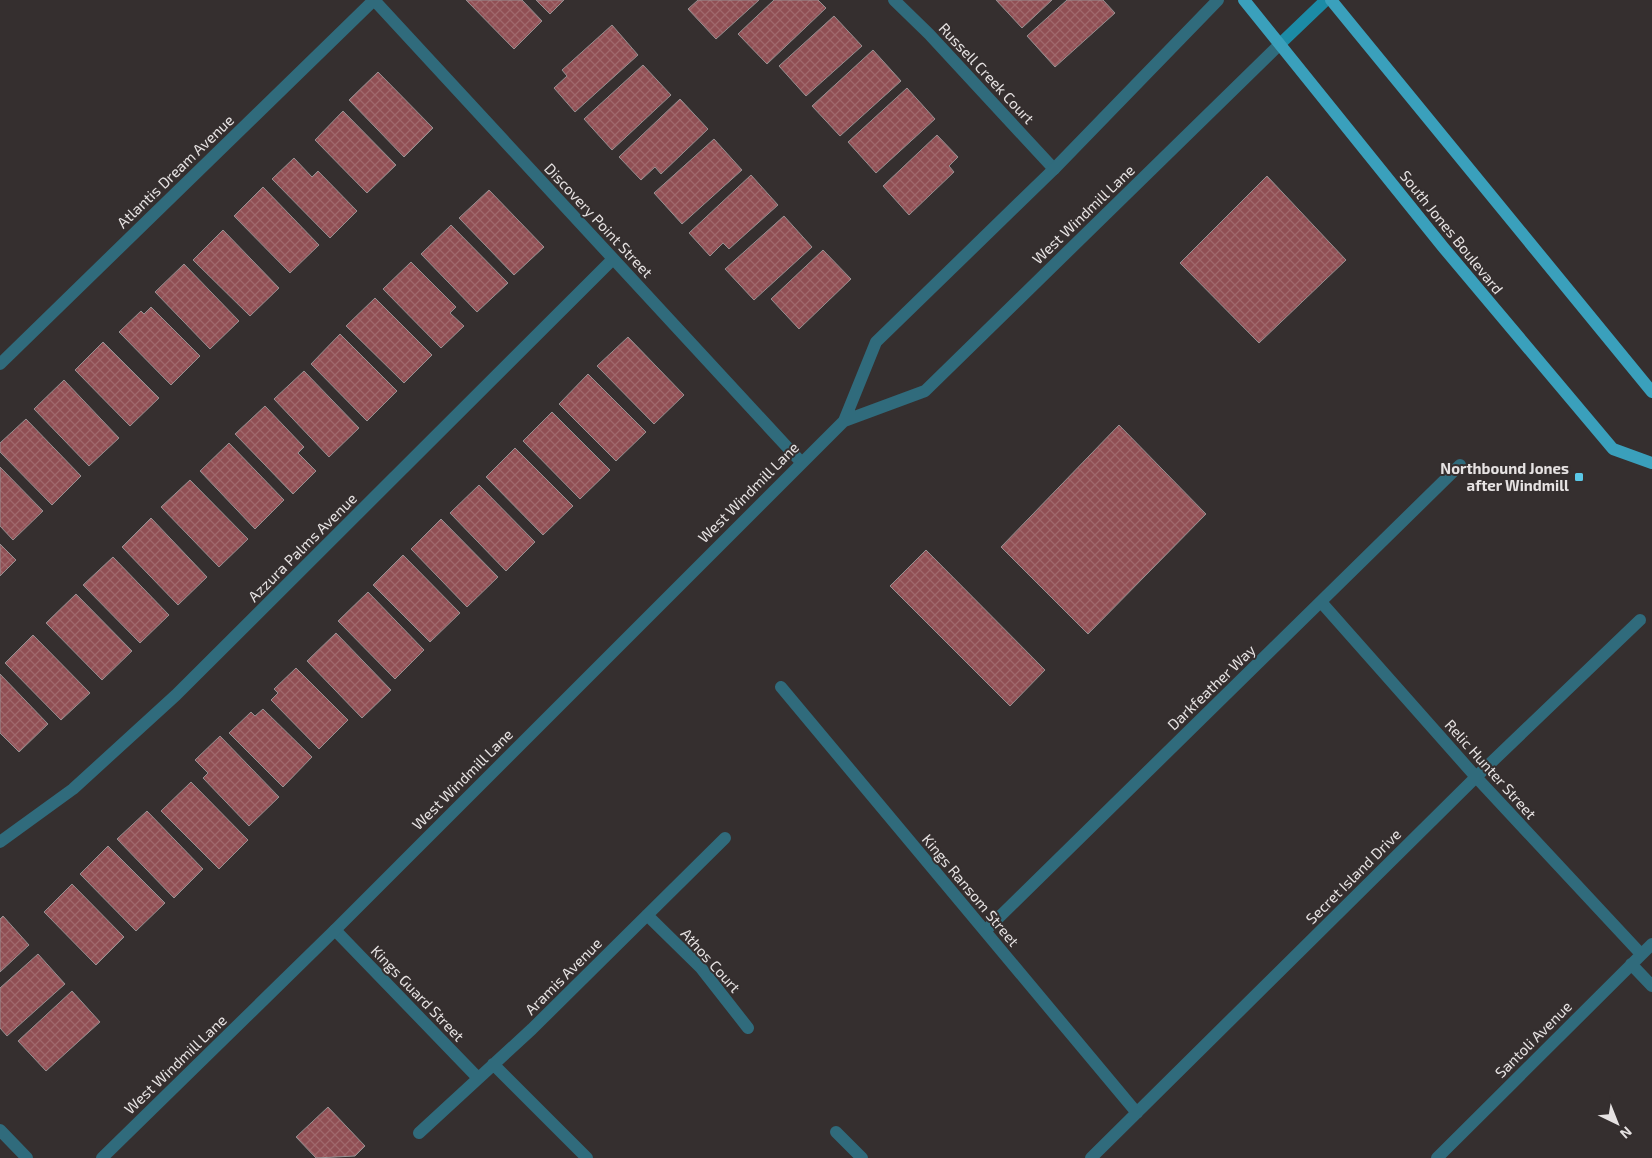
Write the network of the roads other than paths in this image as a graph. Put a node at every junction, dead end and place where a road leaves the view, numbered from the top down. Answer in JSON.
{"nodes":[{"id":1,"x":374,"y":0,"type":"edge"},
{"id":2,"x":894,"y":0,"type":"edge"},
{"id":3,"x":1218,"y":0,"type":"edge"},
{"id":4,"x":1244,"y":0,"type":"edge"},
{"id":5,"x":1326,"y":0,"type":"edge"},
{"id":6,"x":1331,"y":0,"type":"edge"},
{"id":7,"x":1280,"y":44,"type":"junction"},
{"id":8,"x":1054,"y":169,"type":"junction"},
{"id":9,"x":613,"y":259,"type":"junction"},
{"id":10,"x":0,"y":364,"type":"edge"},
{"id":11,"x":1652,"y":392,"type":"edge"},
{"id":12,"x":844,"y":421,"type":"junction"},
{"id":13,"x":801,"y":462,"type":"junction"},
{"id":14,"x":1652,"y":463,"type":"edge"},
{"id":15,"x":1460,"y":465,"type":"dead end"},
{"id":16,"x":1321,"y":602,"type":"junction"},
{"id":17,"x":1640,"y":620,"type":"dead end"},
{"id":18,"x":780,"y":687,"type":"dead end"},
{"id":19,"x":1476,"y":777,"type":"junction"},
{"id":20,"x":725,"y":838,"type":"dead end"},
{"id":21,"x":0,"y":842,"type":"edge"},
{"id":22,"x":647,"y":915,"type":"junction"},
{"id":23,"x":335,"y":930,"type":"junction"},
{"id":24,"x":985,"y":931,"type":"junction"},
{"id":25,"x":1652,"y":944,"type":"edge"},
{"id":26,"x":1641,"y":954,"type":"junction"},
{"id":27,"x":1631,"y":964,"type":"junction"},
{"id":28,"x":1652,"y":986,"type":"edge"},
{"id":29,"x":748,"y":1028,"type":"dead end"},
{"id":30,"x":493,"y":1064,"type":"junction"},
{"id":31,"x":478,"y":1078,"type":"junction"},
{"id":32,"x":1137,"y":1112,"type":"junction"},
{"id":33,"x":0,"y":1130,"type":"edge"},
{"id":34,"x":419,"y":1132,"type":"dead end"},
{"id":35,"x":836,"y":1132,"type":"dead end"},
{"id":36,"x":26,"y":1158,"type":"edge"},
{"id":37,"x":102,"y":1158,"type":"edge"},
{"id":38,"x":587,"y":1158,"type":"edge"},
{"id":39,"x":862,"y":1158,"type":"edge"},
{"id":40,"x":1091,"y":1158,"type":"edge"},
{"id":41,"x":1437,"y":1158,"type":"edge"}],
"edges":[{"from":1,"to":9,"type":"street","name":"Discovery Point Street"},
{"from":1,"to":10,"type":"street","name":"Atlantis Dream Avenue"},
{"from":2,"to":8,"type":"street","name":"Russell Creek Court"},
{"from":3,"to":8,"type":"street","name":"West Windmill Lane"},
{"from":4,"to":7,"type":"main road","name":"South Jones Boulevard"},
{"from":5,"to":7,"type":"main road","name":"West Windmill Lane"},
{"from":6,"to":11,"type":"main road"},
{"from":7,"to":12,"type":"street","name":"West Windmill Lane"},
{"from":7,"to":14,"type":"main road","name":"South Jones Boulevard"},
{"from":8,"to":12,"type":"street","name":"West Windmill Lane"},
{"from":9,"to":13,"type":"street","name":"Discovery Point Street"},
{"from":9,"to":21,"type":"street","name":"Azzura Palms Avenue"},
{"from":12,"to":13,"type":"street","name":"West Windmill Lane"},
{"from":13,"to":23,"type":"street","name":"West Windmill Lane"},
{"from":15,"to":16,"type":"street","name":"Darkfeather Way"},
{"from":16,"to":19,"type":"street","name":"Relic Hunter Street"},
{"from":16,"to":24,"type":"street","name":"Darkfeather Way"},
{"from":17,"to":19,"type":"street","name":"Secret Island Drive"},
{"from":18,"to":24,"type":"street","name":"Kings Ransom Street"},
{"from":19,"to":26,"type":"street","name":"Relic Hunter Street"},
{"from":19,"to":32,"type":"street","name":"Secret Island Drive"},
{"from":20,"to":22,"type":"street","name":"Aramis Avenue"},
{"from":22,"to":29,"type":"street","name":"Athos Court"},
{"from":22,"to":30,"type":"street","name":"Aramis Avenue"},
{"from":23,"to":31,"type":"street","name":"Kings Guard Street"},
{"from":23,"to":37,"type":"street","name":"West Windmill Lane"},
{"from":24,"to":32,"type":"street","name":"Kings Ransom Street"},
{"from":25,"to":26,"type":"street","name":"Santoli Avenue"},
{"from":26,"to":27,"type":"street","name":"Santoli Avenue"},
{"from":27,"to":28,"type":"street"},
{"from":27,"to":41,"type":"street","name":"Santoli Avenue"},
{"from":30,"to":31,"type":"street","name":"Aramis Avenue"},
{"from":30,"to":38,"type":"street"},
{"from":31,"to":34,"type":"street","name":"Aramis Avenue"},
{"from":32,"to":40,"type":"street","name":"Secret Island Drive"},
{"from":33,"to":36,"type":"street"},
{"from":35,"to":39,"type":"street"}]}
